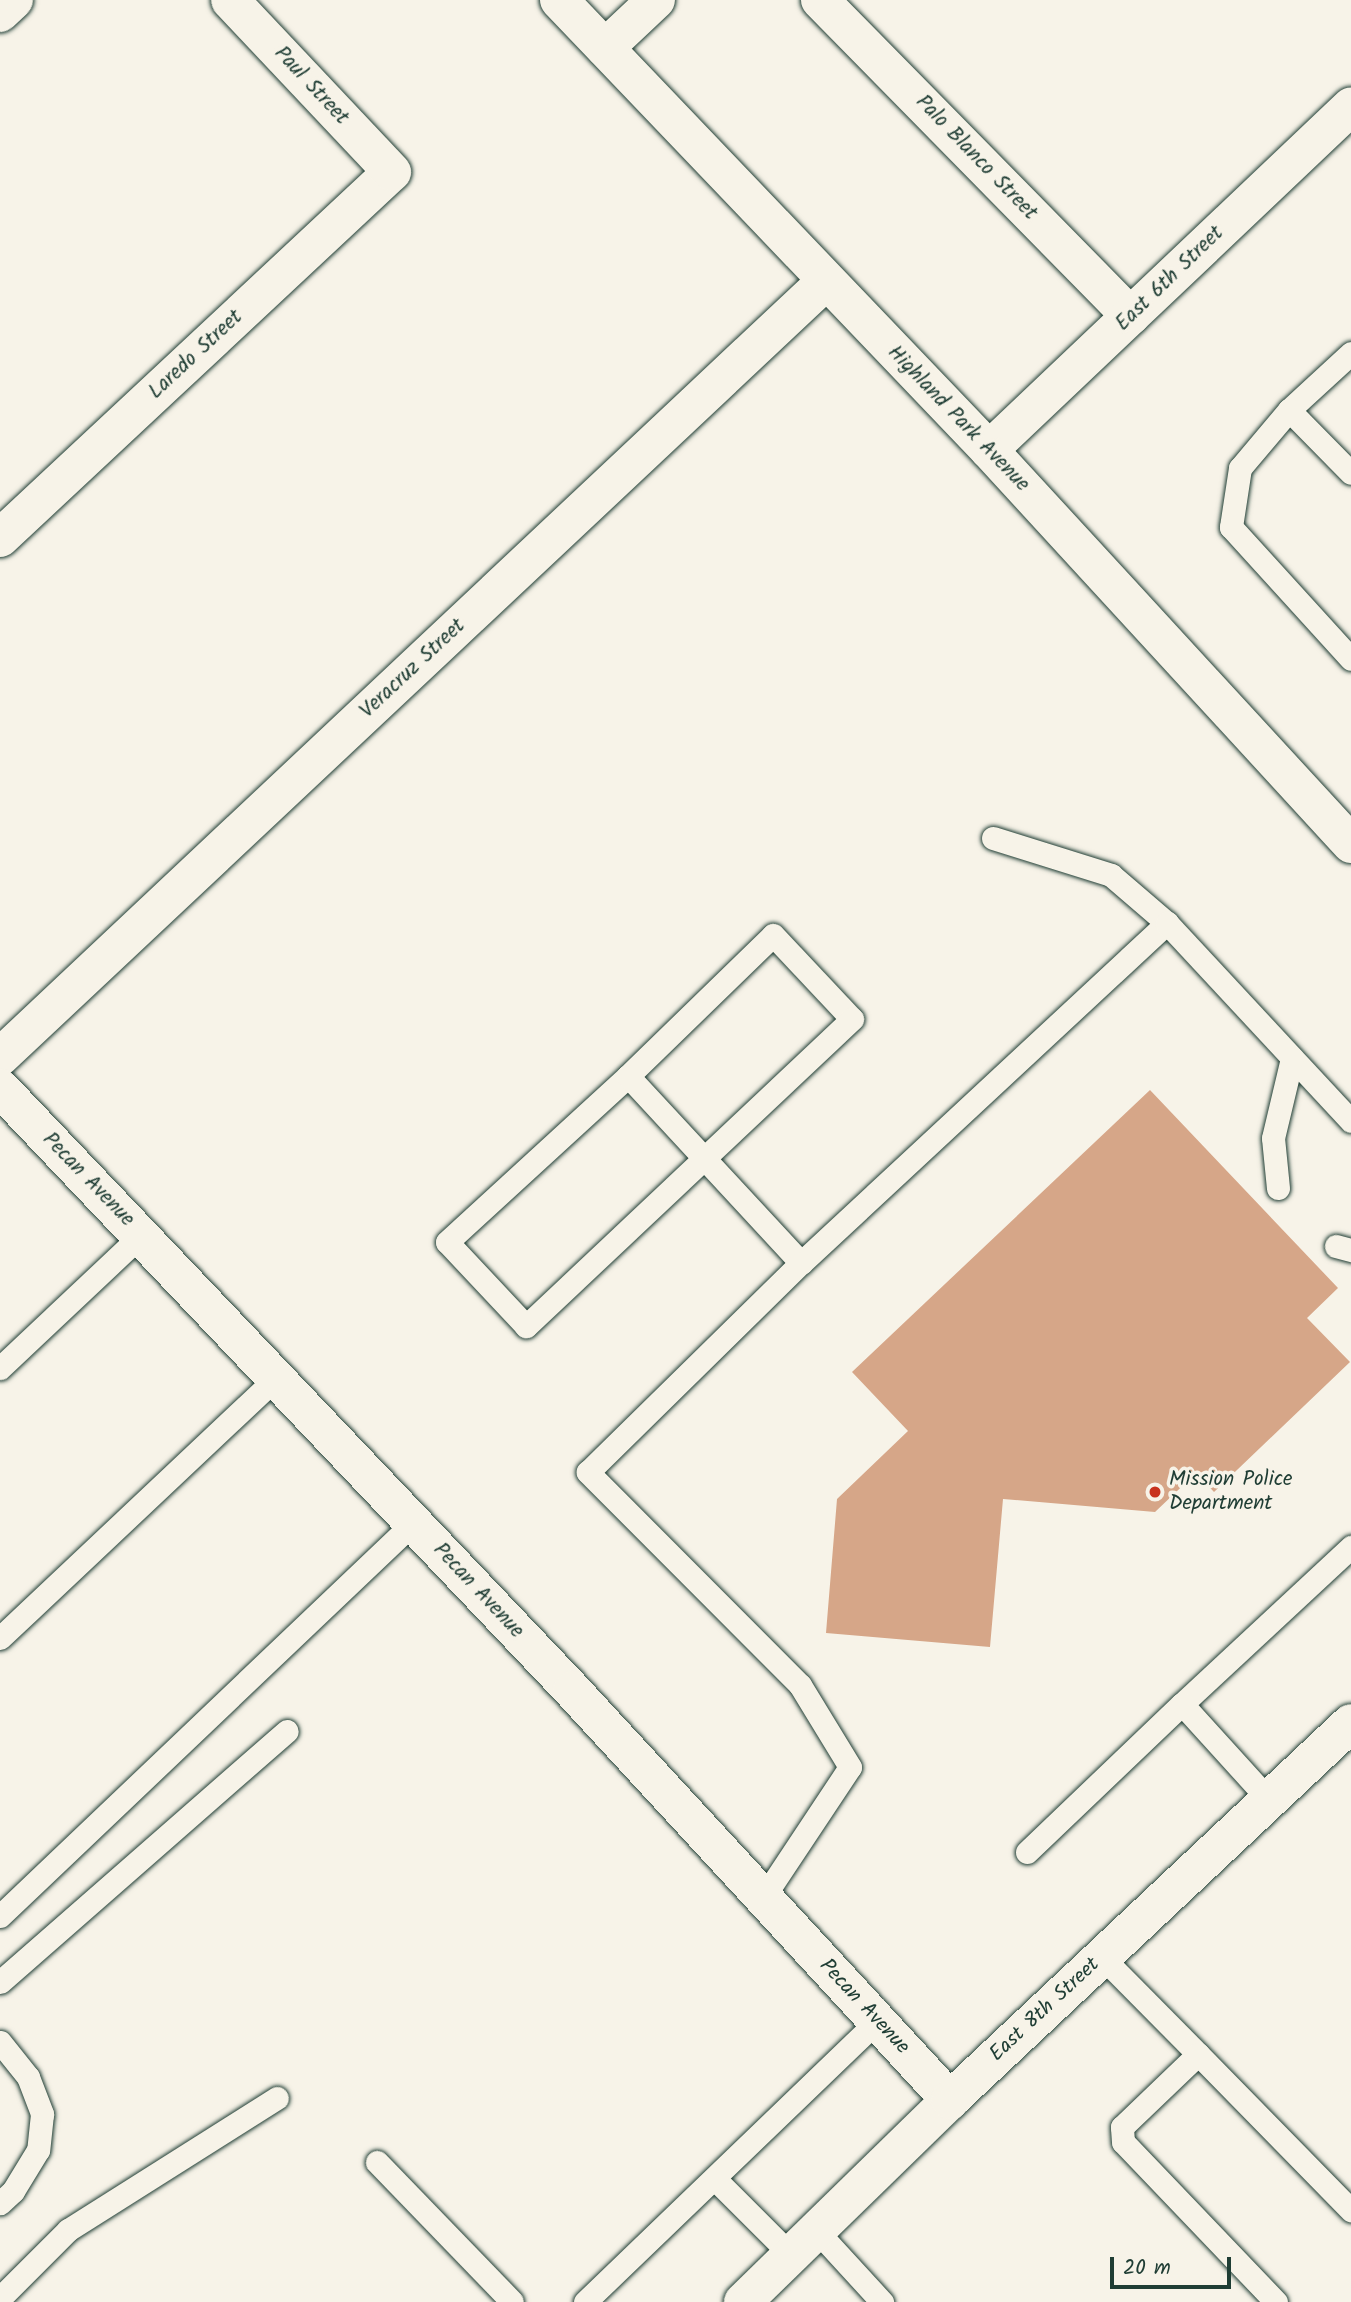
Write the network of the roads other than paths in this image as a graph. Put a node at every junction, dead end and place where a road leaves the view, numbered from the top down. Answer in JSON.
{"nodes":[{"id":1,"x":14,"y":0,"type":"edge"},
{"id":2,"x":230,"y":0,"type":"edge"},
{"id":3,"x":559,"y":0,"type":"edge"},
{"id":4,"x":656,"y":0,"type":"edge"},
{"id":5,"x":820,"y":0,"type":"edge"},
{"id":6,"x":0,"y":13,"type":"edge"},
{"id":7,"x":605,"y":48,"type":"junction"},
{"id":8,"x":1351,"y":107,"type":"edge"},
{"id":9,"x":392,"y":172,"type":"joint"},
{"id":10,"x":826,"y":281,"type":"junction"},
{"id":11,"x":1131,"y":316,"type":"junction"},
{"id":12,"x":1351,"y":353,"type":"edge"},
{"id":13,"x":1289,"y":410,"type":"junction"},
{"id":14,"x":989,"y":450,"type":"junction"},
{"id":15,"x":1351,"y":473,"type":"edge"},
{"id":16,"x":0,"y":538,"type":"edge"},
{"id":17,"x":1351,"y":659,"type":"edge"},
{"id":18,"x":993,"y":838,"type":"dead end"},
{"id":19,"x":1351,"y":844,"type":"edge"},
{"id":20,"x":1167,"y":923,"type":"junction"},
{"id":21,"x":0,"y":1057,"type":"edge"},
{"id":22,"x":1292,"y":1058,"type":"junction"},
{"id":23,"x":628,"y":1076,"type":"junction"},
{"id":24,"x":0,"y":1088,"type":"edge"},
{"id":25,"x":1351,"y":1121,"type":"edge"},
{"id":26,"x":704,"y":1159,"type":"junction"},
{"id":27,"x":1278,"y":1188,"type":"dead end"},
{"id":28,"x":141,"y":1235,"type":"junction"},
{"id":29,"x":801,"y":1264,"type":"junction"},
{"id":30,"x":0,"y":1368,"type":"edge"},
{"id":31,"x":276,"y":1378,"type":"junction"},
{"id":32,"x":412,"y":1523,"type":"junction"},
{"id":33,"x":1351,"y":1547,"type":"edge"},
{"id":34,"x":0,"y":1638,"type":"edge"},
{"id":35,"x":1182,"y":1704,"type":"junction"},
{"id":36,"x":1351,"y":1723,"type":"edge"},
{"id":37,"x":287,"y":1731,"type":"dead end"},
{"id":38,"x":1269,"y":1800,"type":"junction"},
{"id":39,"x":1027,"y":1852,"type":"dead end"},
{"id":40,"x":763,"y":1898,"type":"junction"},
{"id":41,"x":0,"y":1916,"type":"edge"},
{"id":42,"x":1102,"y":1957,"type":"junction"},
{"id":43,"x":0,"y":1982,"type":"edge"},
{"id":44,"x":877,"y":2021,"type":"junction"},
{"id":45,"x":0,"y":2042,"type":"edge"},
{"id":46,"x":1198,"y":2054,"type":"junction"},
{"id":47,"x":277,"y":2098,"type":"dead end"},
{"id":48,"x":950,"y":2100,"type":"junction"},
{"id":49,"x":377,"y":2162,"type":"dead end"},
{"id":50,"x":715,"y":2179,"type":"junction"},
{"id":51,"x":0,"y":2203,"type":"edge"},
{"id":52,"x":1351,"y":2210,"type":"edge"},
{"id":53,"x":804,"y":2243,"type":"junction"},
{"id":54,"x":0,"y":2298,"type":"edge"},
{"id":55,"x":512,"y":2302,"type":"edge"},
{"id":56,"x":585,"y":2302,"type":"edge"},
{"id":57,"x":743,"y":2302,"type":"edge"},
{"id":58,"x":882,"y":2302,"type":"edge"},
{"id":59,"x":1276,"y":2302,"type":"edge"}],
"edges":[{"from":1,"to":6,"type":"street"},
{"from":2,"to":9,"type":"street","name":"Paul Street"},
{"from":3,"to":7,"type":"street","name":"Highland Park Avenue"},
{"from":4,"to":7,"type":"street"},
{"from":5,"to":11,"type":"street","name":"Palo Blanco Street"},
{"from":7,"to":10,"type":"street","name":"Highland Park Avenue"},
{"from":8,"to":11,"type":"street","name":"East 6th Street"},
{"from":9,"to":16,"type":"street","name":"Laredo Street"},
{"from":10,"to":14,"type":"street","name":"Highland Park Avenue"},
{"from":10,"to":21,"type":"street","name":"Veracruz Street"},
{"from":11,"to":14,"type":"street","name":"East 6th Street"},
{"from":12,"to":13,"type":"lane"},
{"from":13,"to":15,"type":"lane"},
{"from":13,"to":17,"type":"lane"},
{"from":14,"to":19,"type":"street","name":"Highland Park Avenue"},
{"from":18,"to":20,"type":"lane"},
{"from":20,"to":22,"type":"lane"},
{"from":20,"to":29,"type":"lane"},
{"from":22,"to":25,"type":"lane"},
{"from":22,"to":27,"type":"lane"},
{"from":23,"to":26,"type":"lane"},
{"from":23,"to":26,"type":"lane"},
{"from":23,"to":26,"type":"lane"},
{"from":24,"to":28,"type":"street","name":"Pecan Avenue"},
{"from":26,"to":29,"type":"lane"},
{"from":28,"to":30,"type":"lane"},
{"from":28,"to":31,"type":"street","name":"Pecan Avenue"},
{"from":29,"to":40,"type":"lane"},
{"from":31,"to":32,"type":"street","name":"Pecan Avenue"},
{"from":31,"to":34,"type":"lane"},
{"from":32,"to":40,"type":"street","name":"Pecan Avenue"},
{"from":32,"to":41,"type":"lane"},
{"from":33,"to":35,"type":"lane"},
{"from":35,"to":38,"type":"lane"},
{"from":35,"to":39,"type":"lane"},
{"from":36,"to":38,"type":"street","name":"East 8th Street"},
{"from":37,"to":43,"type":"lane"},
{"from":38,"to":42,"type":"street","name":"East 8th Street"},
{"from":40,"to":44,"type":"street","name":"Pecan Avenue"},
{"from":42,"to":46,"type":"lane"},
{"from":42,"to":48,"type":"street","name":"East 8th Street"},
{"from":44,"to":48,"type":"street","name":"Pecan Avenue"},
{"from":44,"to":50,"type":"lane"},
{"from":45,"to":51,"type":"lane"},
{"from":46,"to":52,"type":"lane"},
{"from":46,"to":59,"type":"lane"},
{"from":47,"to":54,"type":"lane"},
{"from":48,"to":53,"type":"street","name":"East 8th Street"},
{"from":49,"to":55,"type":"lane"},
{"from":50,"to":53,"type":"lane"},
{"from":50,"to":56,"type":"lane"},
{"from":53,"to":57,"type":"street","name":"East 8th Street"},
{"from":53,"to":58,"type":"lane"}]}
